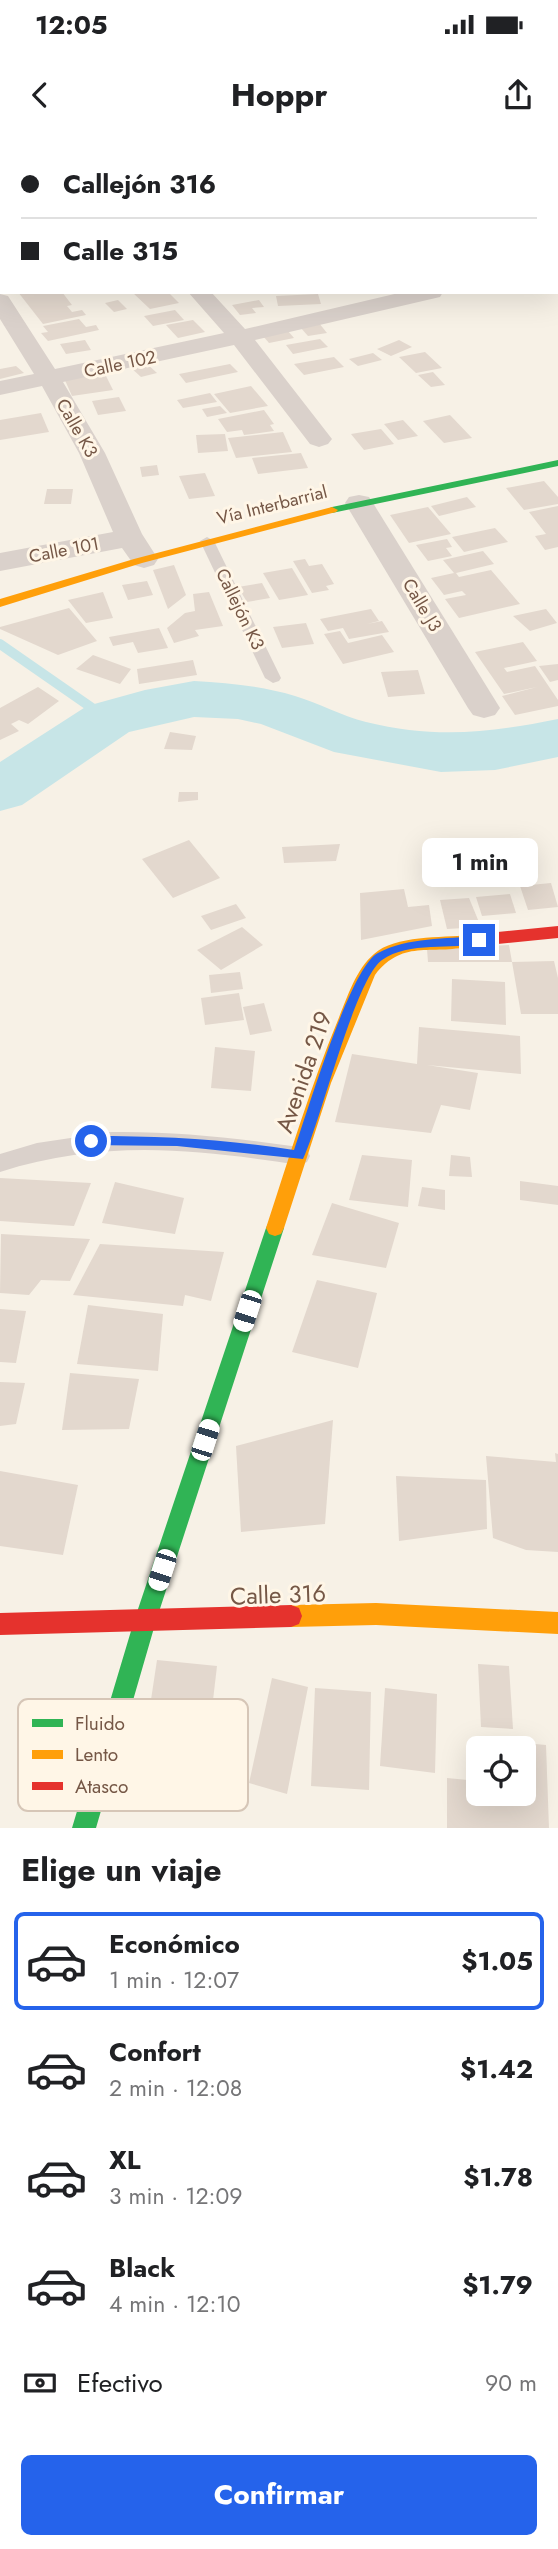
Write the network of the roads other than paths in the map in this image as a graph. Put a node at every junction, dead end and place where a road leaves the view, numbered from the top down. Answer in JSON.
{"nodes":[{"id":1,"x":201,"y":294,"type":"edge"},
{"id":2,"x":423,"y":294,"type":"edge"},
{"id":3,"x":0,"y":301,"type":"edge"},
{"id":4,"x":240,"y":337,"type":"junction"},
{"id":5,"x":48,"y":379,"type":"junction"},
{"id":6,"x":0,"y":388,"type":"edge"},
{"id":7,"x":319,"y":439,"type":"dead end"},
{"id":8,"x":555,"y":468,"type":"edge"},
{"id":9,"x":359,"y":503,"type":"junction"},
{"id":10,"x":207,"y":541,"type":"junction"},
{"id":11,"x":136,"y":548,"type":"junction"},
{"id":12,"x":0,"y":562,"type":"edge"},
{"id":13,"x":0,"y":603,"type":"edge"},
{"id":14,"x":273,"y":678,"type":"dead end"},
{"id":15,"x":484,"y":708,"type":"dead end"},
{"id":16,"x":558,"y":932,"type":"edge"},
{"id":17,"x":299,"y":1156,"type":"junction"},
{"id":18,"x":0,"y":1163,"type":"edge"},
{"id":19,"x":145,"y":1622,"type":"junction"},
{"id":20,"x":558,"y":1623,"type":"edge"},
{"id":21,"x":0,"y":1624,"type":"edge"},
{"id":22,"x":122,"y":1699,"type":"edge"},
{"id":23,"x":89,"y":1811,"type":"edge"},
{"id":24,"x":84,"y":1828,"type":"edge"}],
"edges":[{"from":1,"to":4,"type":"street"},
{"from":2,"to":4,"type":"street","name":"Calle 102"},
{"from":3,"to":5,"type":"street","name":"Calle K3"},
{"from":4,"to":5,"type":"street","name":"Calle 102"},
{"from":4,"to":7,"type":"street"},
{"from":5,"to":6,"type":"street","name":"Calle 102"},
{"from":5,"to":11,"type":"street","name":"Calle K3"},
{"from":8,"to":9,"type":"street","name":"Vía Interbarrial"},
{"from":9,"to":10,"type":"street","name":"Vía Interbarrial"},
{"from":9,"to":15,"type":"street","name":"Calle J3"},
{"from":10,"to":11,"type":"street","name":"Vía Interbarrial"},
{"from":10,"to":14,"type":"lane","name":"Callejón K3"},
{"from":11,"to":12,"type":"street","name":"Calle 101"},
{"from":11,"to":13,"type":"street","name":"Vía Interbarrial"},
{"from":16,"to":17,"type":"street","name":"Avenida 219"},
{"from":17,"to":18,"type":"lane"},
{"from":17,"to":19,"type":"street","name":"Avenida 219"},
{"from":19,"to":20,"type":"street","name":"Calle 316"},
{"from":19,"to":21,"type":"street","name":"Calle 316"},
{"from":19,"to":22,"type":"street","name":"Avenida 219"},
{"from":23,"to":24,"type":"street","name":"Avenida 219"}]}
